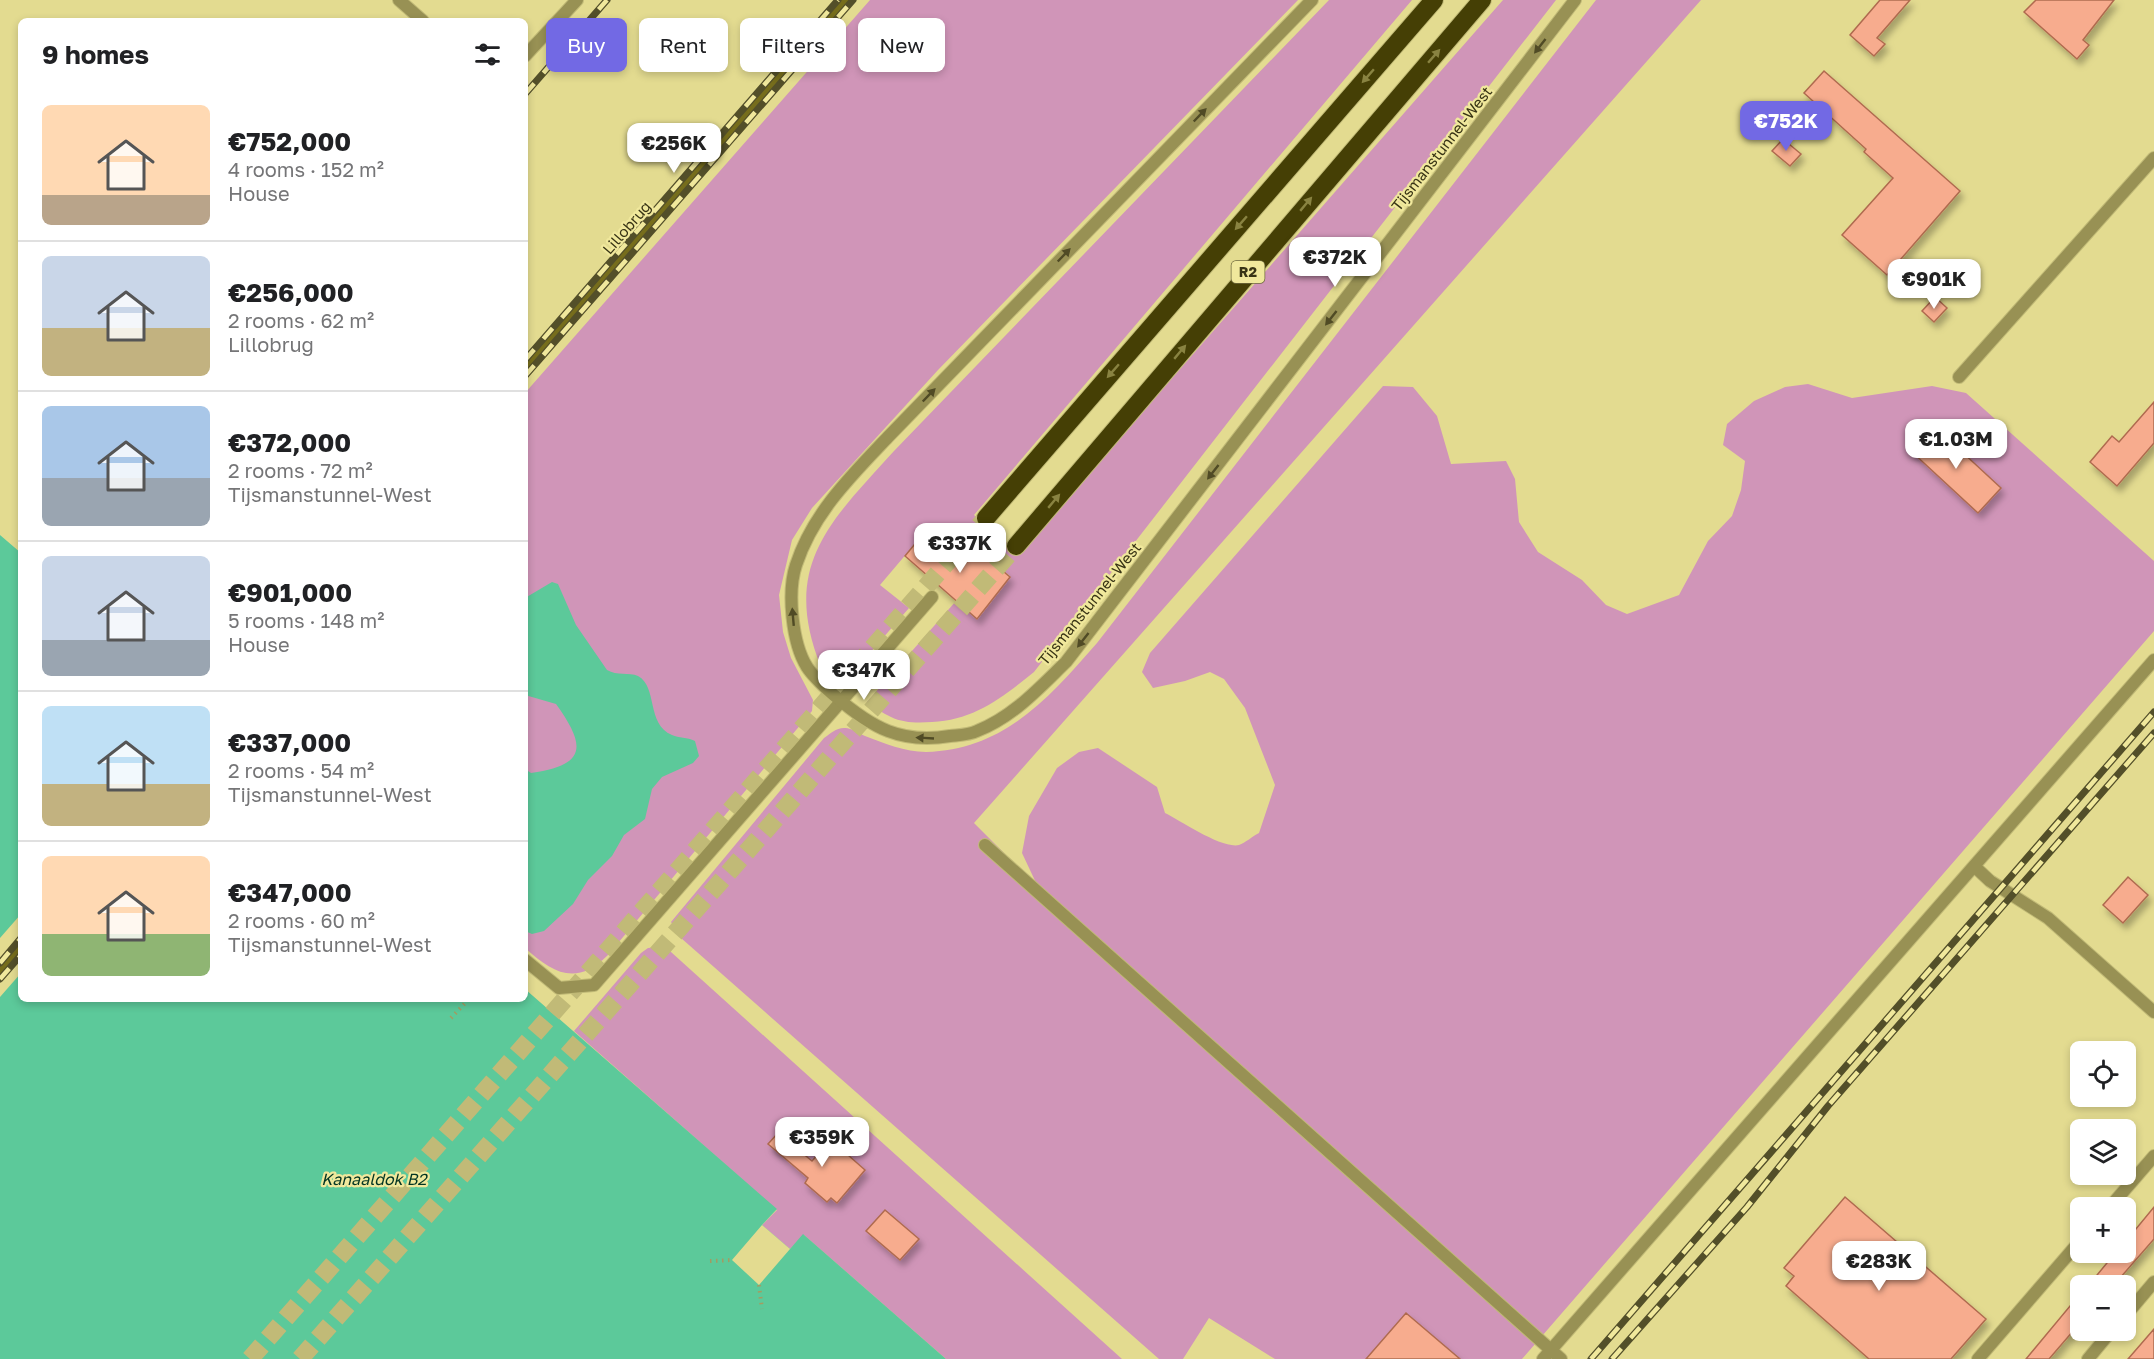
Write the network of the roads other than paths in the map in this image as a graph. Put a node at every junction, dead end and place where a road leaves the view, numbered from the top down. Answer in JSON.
{"nodes":[{"id":1,"x":399,"y":0,"type":"edge"},
{"id":2,"x":576,"y":0,"type":"edge"},
{"id":3,"x":846,"y":0,"type":"edge"},
{"id":4,"x":1312,"y":0,"type":"edge"},
{"id":5,"x":1434,"y":0,"type":"edge"},
{"id":6,"x":1482,"y":0,"type":"edge"},
{"id":7,"x":1575,"y":0,"type":"edge"},
{"id":8,"x":420,"y":18,"type":"edge"},
{"id":9,"x":528,"y":53,"type":"edge"},
{"id":10,"x":2154,"y":158,"type":"edge"},
{"id":11,"x":528,"y":365,"type":"edge"},
{"id":12,"x":1959,"y":377,"type":"dead end"},
{"id":13,"x":986,"y":518,"type":"tunnel mouth"},
{"id":14,"x":1016,"y":546,"type":"tunnel mouth"},
{"id":15,"x":932,"y":597,"type":"dead end"},
{"id":16,"x":2154,"y":660,"type":"edge"},
{"id":17,"x":842,"y":702,"type":"junction"},
{"id":18,"x":985,"y":845,"type":"dead end"},
{"id":19,"x":1974,"y":866,"type":"junction"},
{"id":20,"x":18,"y":950,"type":"edge"},
{"id":21,"x":528,"y":962,"type":"edge"},
{"id":22,"x":0,"y":971,"type":"edge"},
{"id":23,"x":2154,"y":1011,"type":"edge"},
{"id":24,"x":2154,"y":1156,"type":"edge"},
{"id":25,"x":2119,"y":1197,"type":"edge"},
{"id":26,"x":2070,"y":1253,"type":"edge"},
{"id":27,"x":2154,"y":1282,"type":"edge"},
{"id":28,"x":2136,"y":1304,"type":"edge"},
{"id":29,"x":2103,"y":1341,"type":"edge"},
{"id":30,"x":1547,"y":1355,"type":"edge"},
{"id":31,"x":1561,"y":1359,"type":"edge"},
{"id":32,"x":1978,"y":1359,"type":"edge"},
{"id":33,"x":2088,"y":1359,"type":"edge"}],
"edges":[{"from":1,"to":8,"type":"street"},
{"from":2,"to":9,"type":"street"},
{"from":3,"to":11,"type":"street","name":"Lillobrug"},
{"from":17,"to":4,"type":"street","name":"Tijsmanstunnel-West","one_way":true},
{"from":5,"to":13,"type":"highway","number":"R2","one_way":true},
{"from":14,"to":6,"type":"highway","number":"R2","one_way":true},
{"from":7,"to":17,"type":"street","name":"Tijsmanstunnel-West","one_way":true},
{"from":10,"to":12,"type":"street"},
{"from":15,"to":17,"type":"street"},
{"from":16,"to":19,"type":"street"},
{"from":17,"to":21,"type":"street"},
{"from":18,"to":30,"type":"street"},
{"from":19,"to":23,"type":"street"},
{"from":19,"to":30,"type":"street"},
{"from":20,"to":22,"type":"street"},
{"from":24,"to":25,"type":"street"},
{"from":26,"to":32,"type":"street"},
{"from":27,"to":28,"type":"street"},
{"from":29,"to":33,"type":"street"},
{"from":30,"to":31,"type":"street"}]}
